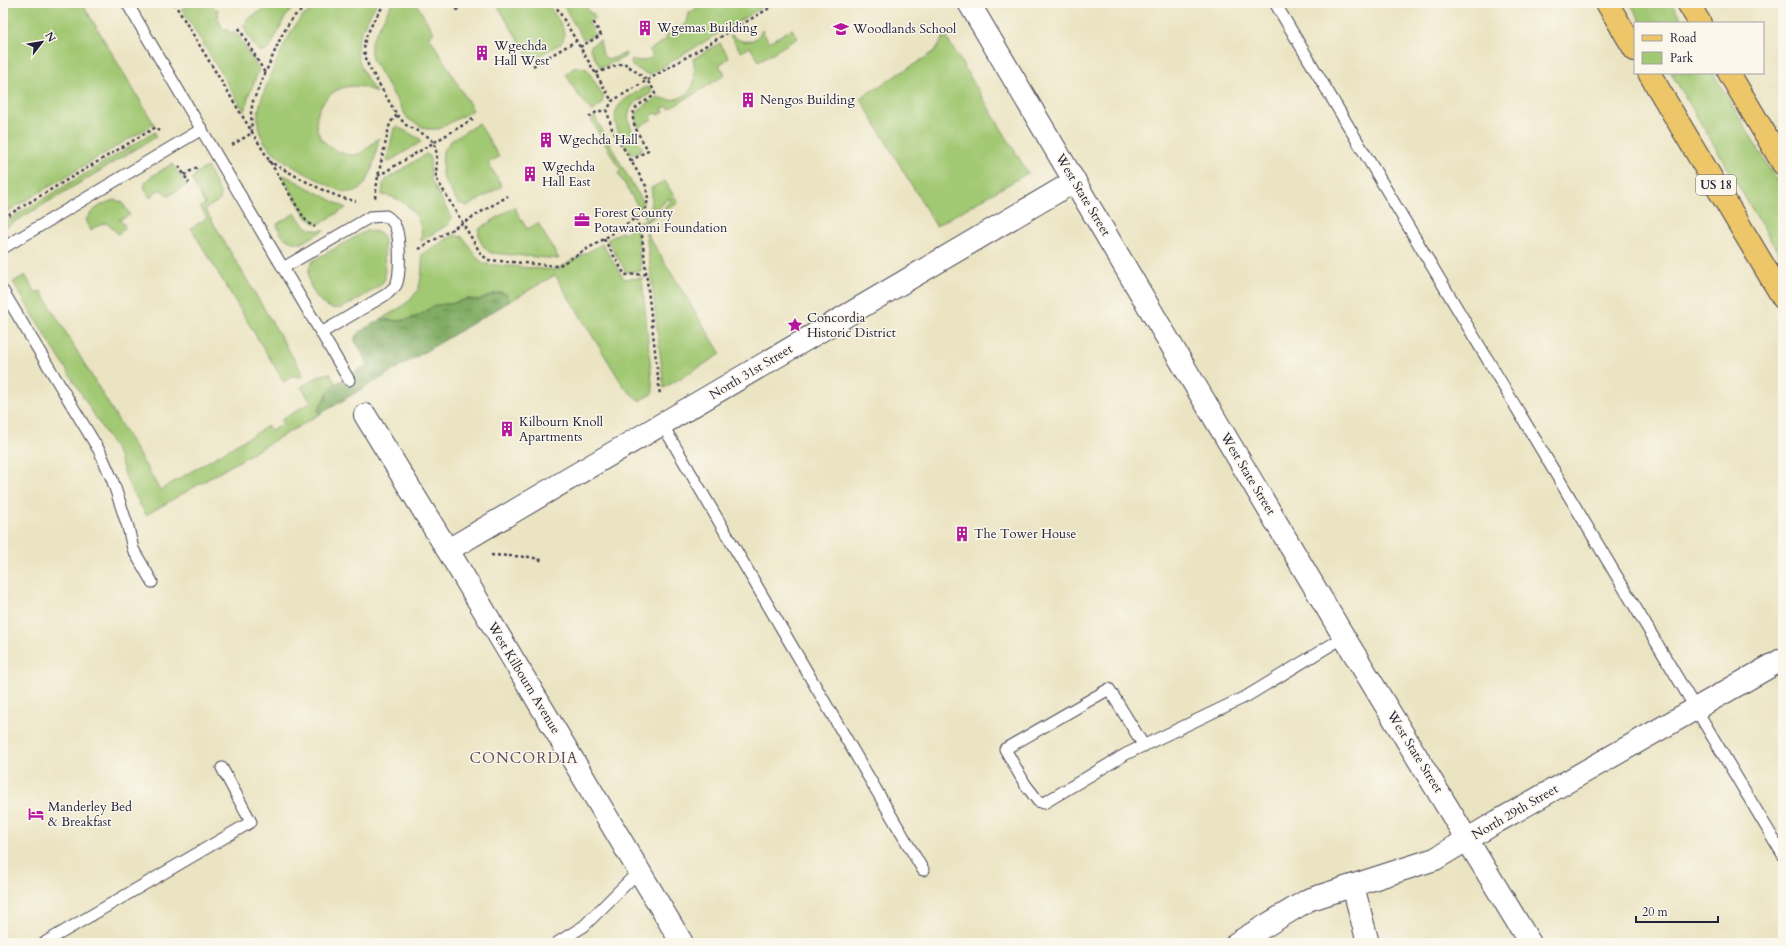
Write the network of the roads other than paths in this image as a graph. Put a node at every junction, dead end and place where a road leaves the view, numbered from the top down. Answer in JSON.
{"nodes":[{"id":1,"x":127,"y":3,"type":"edge"},
{"id":2,"x":969,"y":3,"type":"edge"},
{"id":3,"x":1275,"y":3,"type":"edge"},
{"id":4,"x":1607,"y":3,"type":"edge"},
{"id":5,"x":1688,"y":3,"type":"edge"},
{"id":6,"x":1699,"y":22,"type":"edge"},
{"id":7,"x":1634,"y":48,"type":"edge"},
{"id":8,"x":1650,"y":74,"type":"edge"},
{"id":9,"x":1730,"y":74,"type":"edge"},
{"id":10,"x":202,"y":129,"type":"junction"},
{"id":11,"x":1783,"y":164,"type":"edge"},
{"id":12,"x":1075,"y":181,"type":"junction"},
{"id":13,"x":3,"y":248,"type":"edge"},
{"id":14,"x":283,"y":268,"type":"junction"},
{"id":15,"x":3,"y":291,"type":"edge"},
{"id":16,"x":1783,"y":298,"type":"edge"},
{"id":17,"x":322,"y":333,"type":"junction"},
{"id":18,"x":349,"y":380,"type":"dead end"},
{"id":19,"x":365,"y":415,"type":"dead end"},
{"id":20,"x":662,"y":424,"type":"junction"},
{"id":21,"x":448,"y":550,"type":"junction"},
{"id":22,"x":152,"y":582,"type":"dead end"},
{"id":23,"x":1344,"y":637,"type":"junction"},
{"id":24,"x":1783,"y":659,"type":"edge"},
{"id":25,"x":1696,"y":709,"type":"junction"},
{"id":26,"x":1144,"y":746,"type":"junction"},
{"id":27,"x":222,"y":768,"type":"dead end"},
{"id":28,"x":1468,"y":839,"type":"junction"},
{"id":29,"x":1783,"y":855,"type":"edge"},
{"id":30,"x":923,"y":870,"type":"dead end"},
{"id":31,"x":639,"y":871,"type":"junction"},
{"id":32,"x":1353,"y":886,"type":"junction"},
{"id":33,"x":44,"y":943,"type":"edge"},
{"id":34,"x":557,"y":943,"type":"edge"},
{"id":35,"x":682,"y":943,"type":"edge"},
{"id":36,"x":1237,"y":943,"type":"edge"},
{"id":37,"x":1368,"y":943,"type":"edge"},
{"id":38,"x":1530,"y":943,"type":"edge"}],
"edges":[{"from":1,"to":10,"type":"lane"},
{"from":2,"to":12,"type":"street","name":"West State Street"},
{"from":3,"to":25,"type":"lane"},
{"from":4,"to":7,"type":"main road"},
{"from":5,"to":6,"type":"main road"},
{"from":8,"to":16,"type":"main road","number":"US 18"},
{"from":9,"to":11,"type":"main road"},
{"from":10,"to":13,"type":"lane"},
{"from":10,"to":14,"type":"lane"},
{"from":12,"to":20,"type":"street","name":"North 31st Street"},
{"from":12,"to":23,"type":"street","name":"West State Street"},
{"from":14,"to":17,"type":"lane"},
{"from":14,"to":17,"type":"lane"},
{"from":15,"to":22,"type":"lane"},
{"from":17,"to":18,"type":"lane"},
{"from":19,"to":21,"type":"street","name":"West Kilbourn Avenue"},
{"from":20,"to":21,"type":"street","name":"North 31st Street"},
{"from":20,"to":30,"type":"lane"},
{"from":21,"to":31,"type":"street","name":"West Kilbourn Avenue"},
{"from":23,"to":26,"type":"lane"},
{"from":23,"to":28,"type":"street","name":"West State Street"},
{"from":24,"to":25,"type":"street","name":"North 29th Street"},
{"from":25,"to":28,"type":"street","name":"North 29th Street"},
{"from":25,"to":29,"type":"lane"},
{"from":26,"to":26,"type":"lane"},
{"from":27,"to":33,"type":"lane"},
{"from":28,"to":32,"type":"street","name":"North 29th Street"},
{"from":28,"to":38,"type":"street","name":"West State Street"},
{"from":31,"to":34,"type":"lane"},
{"from":31,"to":35,"type":"street","name":"West Kilbourn Avenue"},
{"from":32,"to":36,"type":"street","name":"North 29th Street"},
{"from":32,"to":37,"type":"street"}]}
